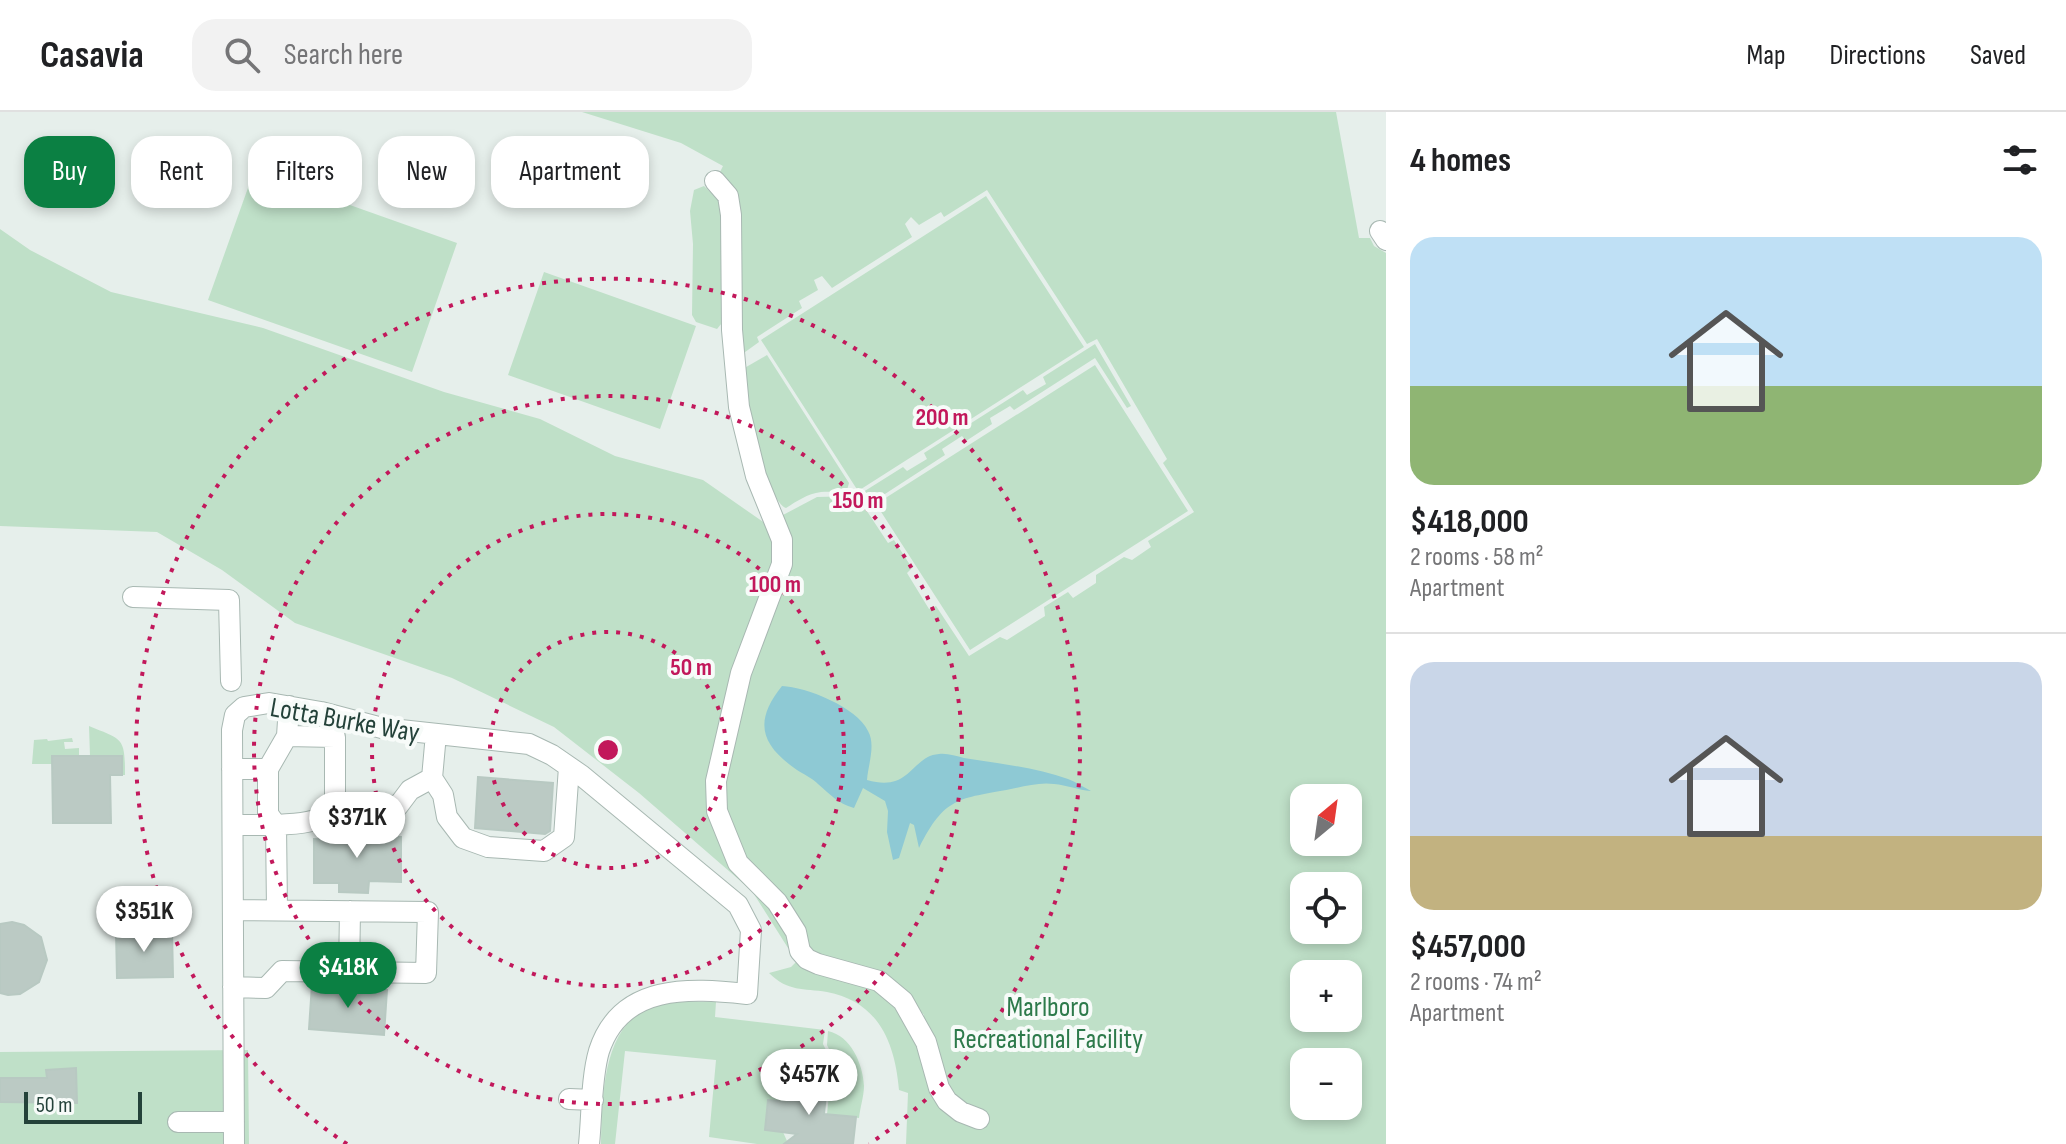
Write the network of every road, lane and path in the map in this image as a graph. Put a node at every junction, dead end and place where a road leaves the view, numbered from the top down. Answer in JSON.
{"nodes":[{"id":1,"x":715,"y":181,"type":"dead end"},
{"id":2,"x":133,"y":597,"type":"dead end"},
{"id":3,"x":231,"y":681,"type":"dead end"},
{"id":4,"x":289,"y":706,"type":"junction"},
{"id":5,"x":436,"y":734,"type":"junction"},
{"id":6,"x":287,"y":736,"type":"junction"},
{"id":7,"x":569,"y":767,"type":"junction"},
{"id":8,"x":232,"y":769,"type":"junction"},
{"id":9,"x":268,"y":769,"type":"junction"},
{"id":10,"x":432,"y":778,"type":"junction"},
{"id":11,"x":335,"y":805,"type":"junction"},
{"id":12,"x":233,"y":825,"type":"junction"},
{"id":13,"x":276,"y":825,"type":"junction"},
{"id":14,"x":234,"y":910,"type":"junction"},
{"id":15,"x":277,"y":910,"type":"junction"},
{"id":16,"x":350,"y":911,"type":"junction"},
{"id":17,"x":349,"y":972,"type":"junction"},
{"id":18,"x":233,"y":987,"type":"junction"},
{"id":19,"x":569,"y":1099,"type":"dead end"},
{"id":20,"x":593,"y":1100,"type":"junction"},
{"id":21,"x":979,"y":1119,"type":"dead end"},
{"id":22,"x":178,"y":1122,"type":"dead end"},
{"id":23,"x":234,"y":1122,"type":"junction"},
{"id":24,"x":234,"y":1144,"type":"edge"},
{"id":25,"x":589,"y":1144,"type":"edge"}],
"edges":[{"from":1,"to":21,"type":"lane"},
{"from":2,"to":3,"type":"lane"},
{"from":4,"to":5,"type":"lane","name":"Lotta Burke Way"},
{"from":4,"to":6,"type":"lane"},
{"from":4,"to":8,"type":"lane","name":"Lotta Burke Way"},
{"from":5,"to":7,"type":"lane","name":"Lotta Burke Way"},
{"from":5,"to":10,"type":"lane"},
{"from":6,"to":9,"type":"lane"},
{"from":6,"to":11,"type":"lane"},
{"from":7,"to":10,"type":"lane"},
{"from":7,"to":20,"type":"lane","name":"Lotta Burke Way"},
{"from":8,"to":9,"type":"lane"},
{"from":8,"to":12,"type":"lane","name":"Lotta Burke Way"},
{"from":9,"to":13,"type":"lane"},
{"from":10,"to":11,"type":"lane"},
{"from":11,"to":13,"type":"lane"},
{"from":12,"to":13,"type":"lane"},
{"from":12,"to":14,"type":"lane","name":"Lotta Burke Way"},
{"from":13,"to":15,"type":"lane"},
{"from":14,"to":15,"type":"lane"},
{"from":14,"to":18,"type":"lane","name":"Lotta Burke Way"},
{"from":15,"to":16,"type":"lane"},
{"from":16,"to":17,"type":"lane"},
{"from":16,"to":17,"type":"lane"},
{"from":17,"to":18,"type":"lane"},
{"from":18,"to":23,"type":"lane","name":"Lotta Burke Way"},
{"from":19,"to":20,"type":"lane"},
{"from":20,"to":25,"type":"lane"},
{"from":22,"to":23,"type":"lane"},
{"from":23,"to":24,"type":"lane","name":"Lotta Burke Way"}]}
